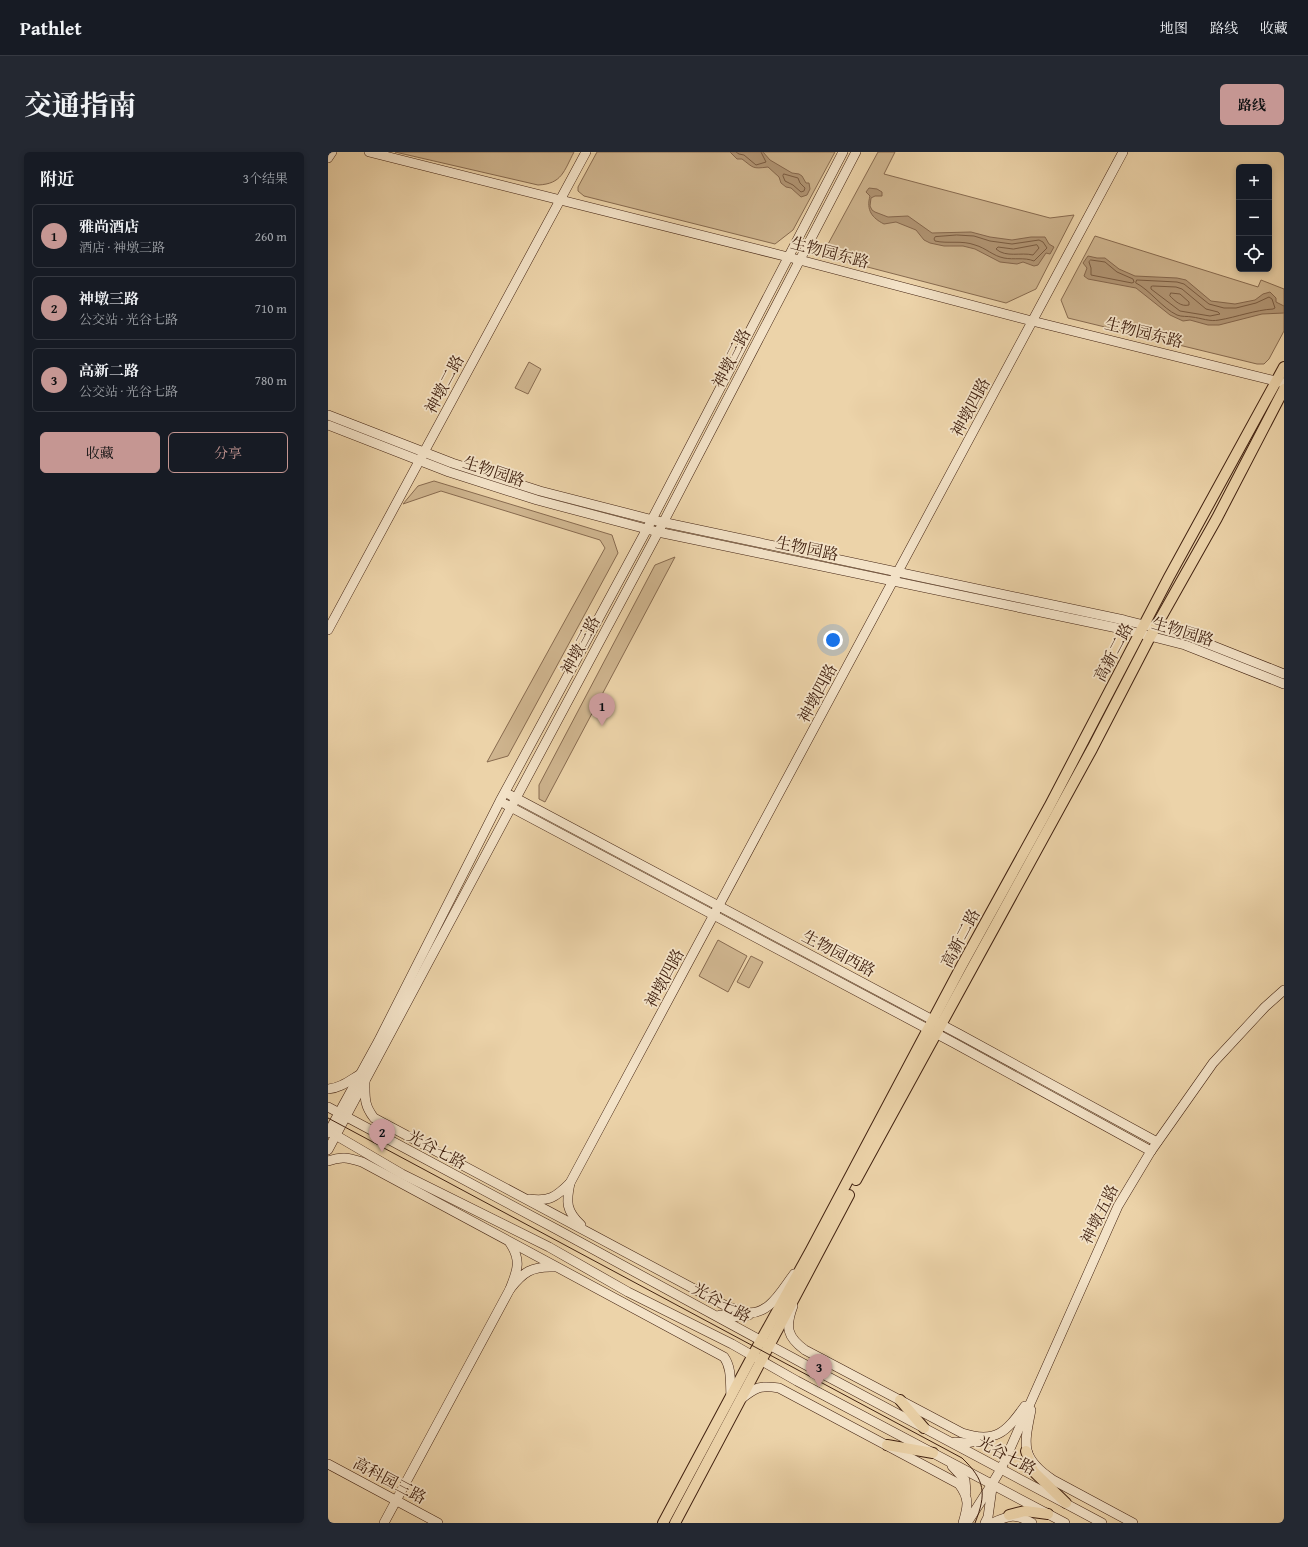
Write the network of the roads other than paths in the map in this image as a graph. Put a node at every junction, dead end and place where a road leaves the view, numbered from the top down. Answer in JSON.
{"nodes":[{"id":1,"x":332,"y":152,"type":"edge"},
{"id":2,"x":369,"y":152,"type":"edge"},
{"id":3,"x":586,"y":152,"type":"edge"},
{"id":4,"x":843,"y":152,"type":"edge"},
{"id":5,"x":856,"y":152,"type":"edge"},
{"id":6,"x":1123,"y":152,"type":"edge"},
{"id":7,"x":328,"y":158,"type":"edge"},
{"id":8,"x":560,"y":199,"type":"junction"},
{"id":9,"x":788,"y":257,"type":"junction"},
{"id":10,"x":799,"y":260,"type":"junction"},
{"id":11,"x":1032,"y":321,"type":"junction"},
{"id":12,"x":1284,"y":367,"type":"edge"},
{"id":13,"x":1280,"y":382,"type":"edge"},
{"id":14,"x":1284,"y":389,"type":"edge"},
{"id":15,"x":328,"y":415,"type":"edge"},
{"id":16,"x":328,"y":425,"type":"edge"},
{"id":17,"x":422,"y":457,"type":"junction"},
{"id":18,"x":651,"y":520,"type":"junction"},
{"id":19,"x":663,"y":523,"type":"junction"},
{"id":20,"x":647,"y":528,"type":"junction"},
{"id":21,"x":658,"y":532,"type":"junction"},
{"id":22,"x":898,"y":572,"type":"junction"},
{"id":23,"x":894,"y":581,"type":"junction"},
{"id":24,"x":1142,"y":629,"type":"junction"},
{"id":25,"x":328,"y":630,"type":"edge"},
{"id":26,"x":1153,"y":632,"type":"junction"},
{"id":27,"x":1284,"y":674,"type":"edge"},
{"id":28,"x":1284,"y":684,"type":"edge"},
{"id":29,"x":505,"y":792,"type":"junction"},
{"id":30,"x":515,"y":798,"type":"junction"},
{"id":31,"x":500,"y":801,"type":"junction"},
{"id":32,"x":510,"y":806,"type":"junction"},
{"id":33,"x":719,"y":906,"type":"junction"},
{"id":34,"x":715,"y":915,"type":"junction"},
{"id":35,"x":1284,"y":990,"type":"edge"},
{"id":36,"x":935,"y":1027,"type":"junction"},
{"id":37,"x":362,"y":1078,"type":"junction"},
{"id":38,"x":328,"y":1089,"type":"edge"},
{"id":39,"x":328,"y":1107,"type":"edge"},
{"id":40,"x":342,"y":1115,"type":"junction"},
{"id":41,"x":374,"y":1118,"type":"junction"},
{"id":42,"x":330,"y":1133,"type":"edge"},
{"id":43,"x":1157,"y":1142,"type":"junction"},
{"id":44,"x":399,"y":1146,"type":"junction"},
{"id":45,"x":328,"y":1150,"type":"edge"},
{"id":46,"x":1151,"y":1151,"type":"junction"},
{"id":47,"x":369,"y":1155,"type":"junction"},
{"id":48,"x":339,"y":1157,"type":"junction"},
{"id":49,"x":328,"y":1161,"type":"edge"},
{"id":50,"x":402,"y":1174,"type":"junction"},
{"id":51,"x":458,"y":1177,"type":"junction"},
{"id":52,"x":570,"y":1183,"type":"junction"},
{"id":53,"x":501,"y":1185,"type":"junction"},
{"id":54,"x":426,"y":1197,"type":"junction"},
{"id":55,"x":524,"y":1198,"type":"junction"},
{"id":56,"x":589,"y":1233,"type":"junction"},
{"id":57,"x":509,"y":1242,"type":"junction"},
{"id":58,"x":811,"y":1250,"type":"junction"},
{"id":59,"x":557,"y":1267,"type":"junction"},
{"id":60,"x":666,"y":1274,"type":"junction"},
{"id":61,"x":590,"y":1285,"type":"junction"},
{"id":62,"x":510,"y":1289,"type":"junction"},
{"id":63,"x":799,"y":1289,"type":"junction"},
{"id":64,"x":628,"y":1292,"type":"junction"},
{"id":65,"x":695,"y":1305,"type":"junction"},
{"id":66,"x":760,"y":1312,"type":"junction"},
{"id":67,"x":713,"y":1314,"type":"junction"},
{"id":68,"x":703,"y":1330,"type":"junction"},
{"id":69,"x":795,"y":1342,"type":"junction"},
{"id":70,"x":765,"y":1343,"type":"junction"},
{"id":71,"x":752,"y":1356,"type":"junction"},
{"id":72,"x":761,"y":1361,"type":"junction"},
{"id":73,"x":728,"y":1363,"type":"junction"},
{"id":74,"x":804,"y":1364,"type":"junction"},
{"id":75,"x":766,"y":1386,"type":"junction"},
{"id":76,"x":805,"y":1386,"type":"junction"},
{"id":77,"x":1035,"y":1391,"type":"junction"},
{"id":78,"x":731,"y":1396,"type":"junction"},
{"id":79,"x":827,"y":1397,"type":"junction"},
{"id":80,"x":741,"y":1399,"type":"junction"},
{"id":81,"x":900,"y":1400,"type":"junction"},
{"id":82,"x":851,"y":1426,"type":"junction"},
{"id":83,"x":924,"y":1428,"type":"junction"},
{"id":84,"x":994,"y":1436,"type":"junction"},
{"id":85,"x":949,"y":1442,"type":"junction"},
{"id":86,"x":887,"y":1444,"type":"junction"},
{"id":87,"x":1026,"y":1451,"type":"junction"},
{"id":88,"x":933,"y":1453,"type":"junction"},
{"id":89,"x":945,"y":1459,"type":"junction"},
{"id":90,"x":328,"y":1464,"type":"edge"},
{"id":91,"x":1001,"y":1469,"type":"junction"},
{"id":92,"x":992,"y":1484,"type":"junction"},
{"id":93,"x":966,"y":1493,"type":"junction"},
{"id":94,"x":396,"y":1502,"type":"junction"},
{"id":95,"x":1066,"y":1503,"type":"junction"},
{"id":96,"x":1048,"y":1514,"type":"junction"},
{"id":97,"x":1009,"y":1515,"type":"junction"},
{"id":98,"x":384,"y":1523,"type":"edge"},
{"id":99,"x":438,"y":1523,"type":"edge"},
{"id":100,"x":663,"y":1523,"type":"edge"},
{"id":101,"x":675,"y":1523,"type":"edge"},
{"id":102,"x":963,"y":1523,"type":"edge"},
{"id":103,"x":967,"y":1523,"type":"edge"},
{"id":104,"x":985,"y":1523,"type":"edge"},
{"id":105,"x":992,"y":1523,"type":"edge"},
{"id":106,"x":1032,"y":1523,"type":"edge"},
{"id":107,"x":1065,"y":1523,"type":"edge"},
{"id":108,"x":1102,"y":1523,"type":"edge"},
{"id":109,"x":1133,"y":1523,"type":"edge"}],
"edges":[{"from":1,"to":7,"type":"street"},
{"from":2,"to":8,"type":"street","name":"生物园东路"},
{"from":3,"to":8,"type":"street","name":"神墩二路"},
{"from":4,"to":9,"type":"street","name":"神墩三路"},
{"from":5,"to":10,"type":"street","name":"神墩三路"},
{"from":6,"to":11,"type":"street","name":"神墩四路"},
{"from":8,"to":9,"type":"street","name":"生物园东路"},
{"from":8,"to":17,"type":"street","name":"神墩二路"},
{"from":9,"to":10,"type":"street","name":"生物园东路"},
{"from":9,"to":18,"type":"street","name":"神墩三路"},
{"from":10,"to":11,"type":"street","name":"生物园东路"},
{"from":10,"to":19,"type":"street","name":"神墩三路"},
{"from":11,"to":13,"type":"street","name":"生物园东路"},
{"from":11,"to":22,"type":"street","name":"神墩四路"},
{"from":12,"to":13,"type":"main road","name":"高新二路"},
{"from":13,"to":24,"type":"main road","name":"高新二路"},
{"from":14,"to":26,"type":"main road","name":"高新二路"},
{"from":15,"to":17,"type":"street","name":"生物园路"},
{"from":16,"to":17,"type":"street","name":"生物园路"},
{"from":17,"to":18,"type":"street","name":"生物园路"},
{"from":17,"to":20,"type":"street","name":"生物园路"},
{"from":17,"to":25,"type":"street","name":"神墩二路"},
{"from":18,"to":19,"type":"street","name":"生物园路"},
{"from":18,"to":20,"type":"street","name":"神墩三路"},
{"from":19,"to":21,"type":"street","name":"神墩三路"},
{"from":19,"to":22,"type":"street","name":"生物园路"},
{"from":20,"to":21,"type":"street","name":"生物园路"},
{"from":20,"to":29,"type":"street","name":"神墩三路"},
{"from":21,"to":23,"type":"street","name":"生物园路"},
{"from":21,"to":30,"type":"street","name":"神墩三路"},
{"from":22,"to":23,"type":"street","name":"神墩四路"},
{"from":22,"to":24,"type":"street","name":"生物园路"},
{"from":23,"to":24,"type":"street","name":"生物园路"},
{"from":23,"to":33,"type":"street","name":"神墩四路"},
{"from":24,"to":26,"type":"street","name":"生物园路"},
{"from":24,"to":36,"type":"main road","name":"高新二路"},
{"from":26,"to":27,"type":"street","name":"生物园路"},
{"from":26,"to":28,"type":"street","name":"生物园路"},
{"from":26,"to":36,"type":"main road","name":"高新二路"},
{"from":29,"to":30,"type":"street","name":"生物园西路"},
{"from":29,"to":31,"type":"street","name":"神墩三路"},
{"from":30,"to":32,"type":"street","name":"神墩三路"},
{"from":30,"to":33,"type":"street","name":"生物园西路"},
{"from":31,"to":32,"type":"street","name":"生物园西路"},
{"from":31,"to":37,"type":"street","name":"神墩三路"},
{"from":32,"to":34,"type":"street","name":"生物园西路"},
{"from":32,"to":37,"type":"street","name":"神墩三路"},
{"from":33,"to":34,"type":"street","name":"神墩四路"},
{"from":33,"to":36,"type":"street","name":"生物园西路"},
{"from":34,"to":36,"type":"street","name":"生物园西路"},
{"from":34,"to":52,"type":"street","name":"神墩四路"},
{"from":35,"to":43,"type":"street","name":"神墩五路"},
{"from":36,"to":43,"type":"street","name":"生物园西路"},
{"from":36,"to":46,"type":"street","name":"生物园西路"},
{"from":36,"to":58,"type":"main road","name":"高新二路"},
{"from":36,"to":63,"type":"main road","name":"高新二路"},
{"from":37,"to":38,"type":"street"},
{"from":37,"to":40,"type":"street","name":"神墩三路"},
{"from":37,"to":41,"type":"street"},
{"from":39,"to":40,"type":"street","name":"光谷七路"},
{"from":40,"to":42,"type":"street","name":"神墩三路"},
{"from":40,"to":44,"type":"street","name":"光谷七路"},
{"from":41,"to":44,"type":"street"},
{"from":41,"to":53,"type":"street"},
{"from":42,"to":45,"type":"street","name":"神墩三路"},
{"from":42,"to":47,"type":"street","name":"光谷七路"},
{"from":43,"to":46,"type":"street","name":"神墩五路"},
{"from":44,"to":51,"type":"street","name":"光谷七路"},
{"from":46,"to":77,"type":"street","name":"神墩五路"},
{"from":47,"to":48,"type":"street"},
{"from":47,"to":50,"type":"street","name":"光谷七路"},
{"from":48,"to":49,"type":"street"},
{"from":48,"to":54,"type":"street"},
{"from":50,"to":54,"type":"street"},
{"from":50,"to":64,"type":"street","name":"光谷七路"},
{"from":51,"to":53,"type":"street"},
{"from":51,"to":65,"type":"street","name":"光谷七路"},
{"from":52,"to":55,"type":"street"},
{"from":52,"to":56,"type":"street"},
{"from":53,"to":55,"type":"street"},
{"from":54,"to":57,"type":"street"},
{"from":55,"to":56,"type":"street"},
{"from":56,"to":60,"type":"street"},
{"from":57,"to":59,"type":"street"},
{"from":57,"to":62,"type":"street"},
{"from":58,"to":66,"type":"street"},
{"from":58,"to":70,"type":"main road","name":"高新二路"},
{"from":59,"to":61,"type":"street"},
{"from":59,"to":62,"type":"street"},
{"from":60,"to":65,"type":"street"},
{"from":60,"to":66,"type":"street"},
{"from":61,"to":64,"type":"street"},
{"from":61,"to":73,"type":"street"},
{"from":62,"to":94,"type":"street"},
{"from":63,"to":69,"type":"street"},
{"from":63,"to":70,"type":"main road","name":"高新二路"},
{"from":64,"to":68,"type":"street","name":"光谷七路"},
{"from":65,"to":67,"type":"street","name":"光谷七路"},
{"from":66,"to":67,"type":"street"},
{"from":67,"to":70,"type":"street","name":"光谷七路"},
{"from":68,"to":71,"type":"street","name":"光谷七路"},
{"from":68,"to":73,"type":"street"},
{"from":69,"to":74,"type":"street"},
{"from":69,"to":81,"type":"street"},
{"from":70,"to":71,"type":"main road","name":"高新二路"},
{"from":70,"to":72,"type":"main road","name":"高新二路"},
{"from":70,"to":74,"type":"street","name":"光谷七路"},
{"from":71,"to":72,"type":"street","name":"光谷七路"},
{"from":71,"to":78,"type":"main road","name":"高新二路"},
{"from":72,"to":76,"type":"street","name":"光谷七路"},
{"from":72,"to":80,"type":"main road","name":"高新二路"},
{"from":73,"to":78,"type":"street"},
{"from":74,"to":83,"type":"street","name":"光谷七路"},
{"from":75,"to":76,"type":"street"},
{"from":75,"to":80,"type":"street"},
{"from":75,"to":82,"type":"street"},
{"from":76,"to":79,"type":"street","name":"光谷七路"},
{"from":77,"to":84,"type":"street"},
{"from":77,"to":87,"type":"street"},
{"from":77,"to":91,"type":"street","name":"神墩五路"},
{"from":78,"to":100,"type":"main road","name":"高新二路"},
{"from":79,"to":82,"type":"street"},
{"from":79,"to":88,"type":"street","name":"光谷七路"},
{"from":80,"to":101,"type":"main road","name":"高新二路"},
{"from":81,"to":83,"type":"main road"},
{"from":81,"to":84,"type":"street"},
{"from":82,"to":86,"type":"street"},
{"from":83,"to":85,"type":"street","name":"光谷七路"},
{"from":84,"to":85,"type":"street"},
{"from":85,"to":91,"type":"street","name":"光谷七路"},
{"from":86,"to":88,"type":"main road"},
{"from":86,"to":93,"type":"street"},
{"from":87,"to":95,"type":"main road"},
{"from":87,"to":109,"type":"street"},
{"from":88,"to":89,"type":"street","name":"光谷七路"},
{"from":89,"to":92,"type":"street","name":"光谷七路"},
{"from":89,"to":93,"type":"street"},
{"from":90,"to":94,"type":"street","name":"高科园三路"},
{"from":91,"to":92,"type":"street","name":"神墩五路"},
{"from":91,"to":95,"type":"street","name":"光谷七路"},
{"from":92,"to":96,"type":"street","name":"光谷七路"},
{"from":92,"to":103,"type":"street","name":"神墩五路"},
{"from":92,"to":104,"type":"street","name":"神墩五路"},
{"from":93,"to":102,"type":"street"},
{"from":94,"to":98,"type":"street"},
{"from":94,"to":99,"type":"street","name":"高科园三路"},
{"from":95,"to":108,"type":"street","name":"光谷七路"},
{"from":96,"to":97,"type":"main road"},
{"from":96,"to":107,"type":"street","name":"光谷七路"},
{"from":97,"to":105,"type":"street"},
{"from":97,"to":106,"type":"street"}]}
